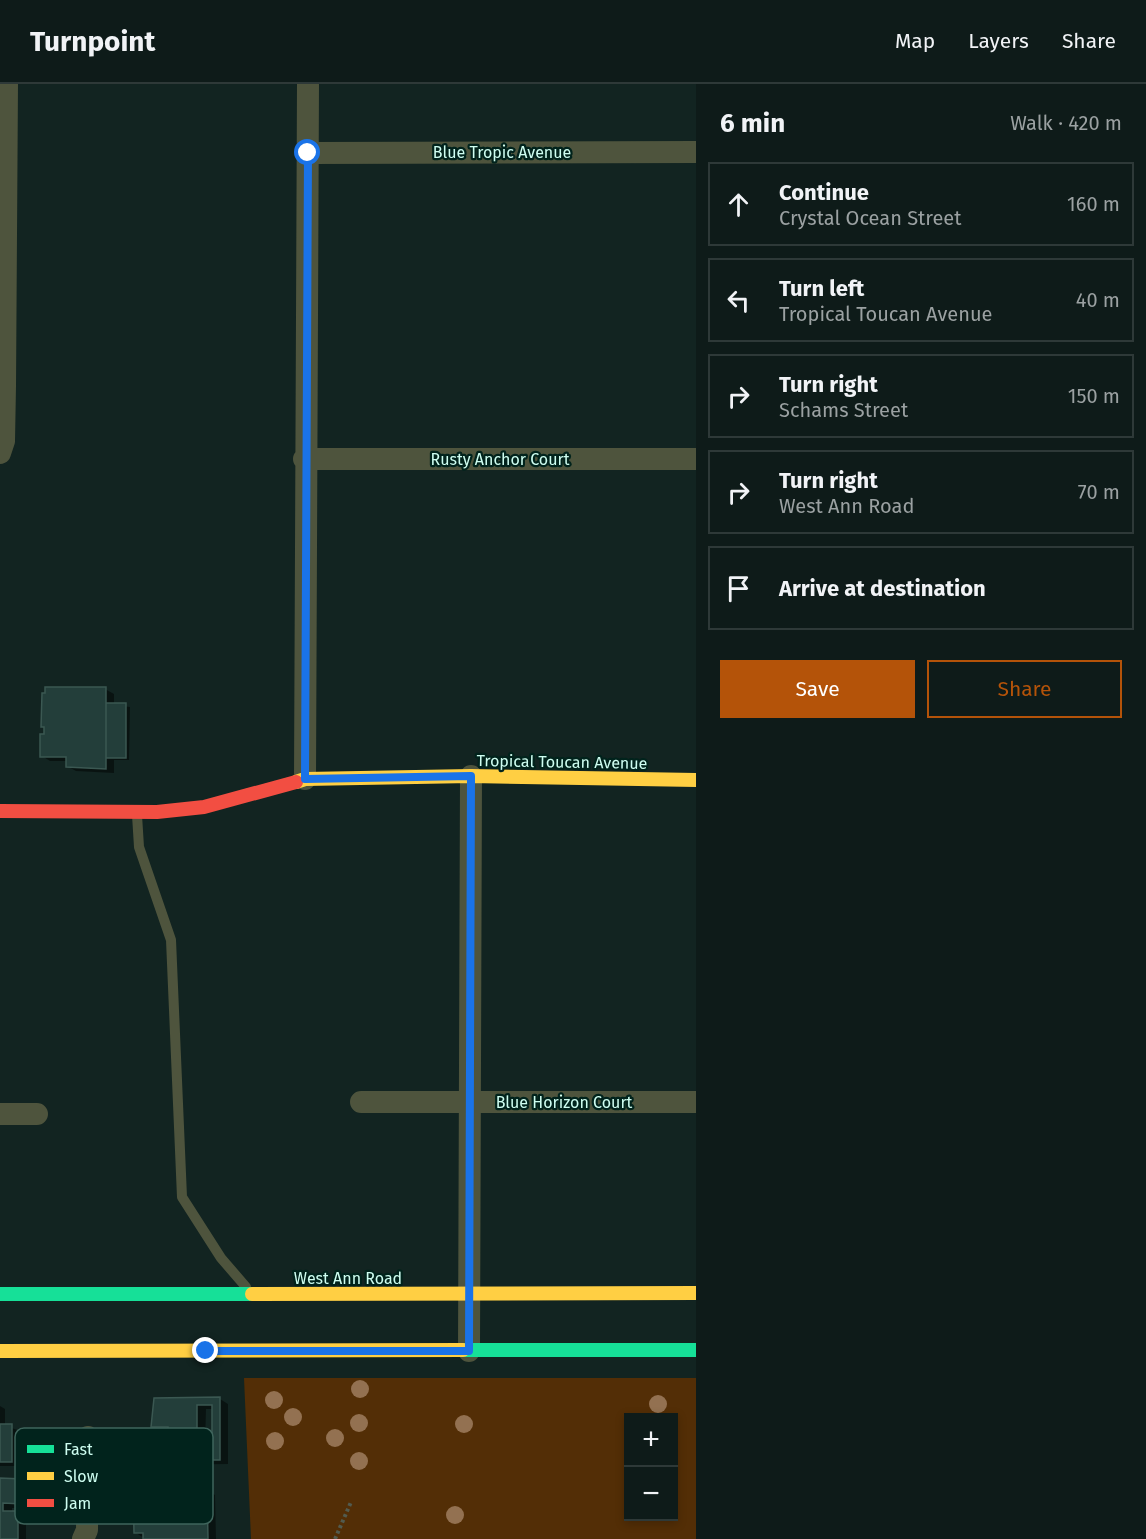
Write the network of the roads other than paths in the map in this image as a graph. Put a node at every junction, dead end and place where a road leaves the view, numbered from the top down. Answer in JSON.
{"nodes":[{"id":1,"x":6,"y":84,"type":"edge"},
{"id":2,"x":308,"y":84,"type":"edge"},
{"id":3,"x":696,"y":152,"type":"edge"},
{"id":4,"x":308,"y":153,"type":"junction"},
{"id":5,"x":0,"y":453,"type":"edge"},
{"id":6,"x":304,"y":459,"type":"junction"},
{"id":7,"x":696,"y":459,"type":"edge"},
{"id":8,"x":471,"y":776,"type":"junction"},
{"id":9,"x":305,"y":779,"type":"junction"},
{"id":10,"x":696,"y":780,"type":"edge"},
{"id":11,"x":0,"y":811,"type":"edge"},
{"id":12,"x":137,"y":812,"type":"junction"},
{"id":13,"x":360,"y":1102,"type":"dead end"},
{"id":14,"x":469,"y":1102,"type":"junction"},
{"id":15,"x":696,"y":1102,"type":"edge"},
{"id":16,"x":0,"y":1114,"type":"edge"},
{"id":17,"x":37,"y":1114,"type":"dead end"},
{"id":18,"x":696,"y":1293,"type":"edge"},
{"id":19,"x":0,"y":1294,"type":"edge"},
{"id":20,"x":253,"y":1295,"type":"junction"},
{"id":21,"x":469,"y":1295,"type":"junction"},
{"id":22,"x":696,"y":1350,"type":"edge"},
{"id":23,"x":0,"y":1351,"type":"edge"},
{"id":24,"x":469,"y":1351,"type":"junction"},
{"id":25,"x":87,"y":1524,"type":"edge"},
{"id":26,"x":83,"y":1539,"type":"edge"}],
"edges":[{"from":1,"to":5,"type":"street"},
{"from":2,"to":4,"type":"street"},
{"from":3,"to":4,"type":"street","name":"Blue Tropic Avenue"},
{"from":4,"to":6,"type":"street"},
{"from":6,"to":7,"type":"street","name":"Rusty Anchor Court"},
{"from":6,"to":9,"type":"street"},
{"from":8,"to":9,"type":"main road","name":"Tropical Toucan Avenue"},
{"from":8,"to":10,"type":"main road","name":"Tropical Toucan Avenue"},
{"from":8,"to":14,"type":"street"},
{"from":9,"to":12,"type":"main road","name":"Tropical Toucan Avenue"},
{"from":11,"to":12,"type":"main road","name":"Tropical Toucan Avenue"},
{"from":12,"to":20,"type":"lane"},
{"from":13,"to":14,"type":"street","name":"Blue Horizon Court"},
{"from":14,"to":15,"type":"street","name":"Blue Horizon Court"},
{"from":14,"to":21,"type":"street"},
{"from":16,"to":17,"type":"street"},
{"from":18,"to":21,"type":"main road","name":"West Ann Road"},
{"from":19,"to":20,"type":"main road","name":"West Ann Road"},
{"from":20,"to":21,"type":"main road","name":"West Ann Road"},
{"from":21,"to":24,"type":"street"},
{"from":22,"to":24,"type":"main road"},
{"from":23,"to":24,"type":"main road"},
{"from":25,"to":26,"type":"street"}]}
